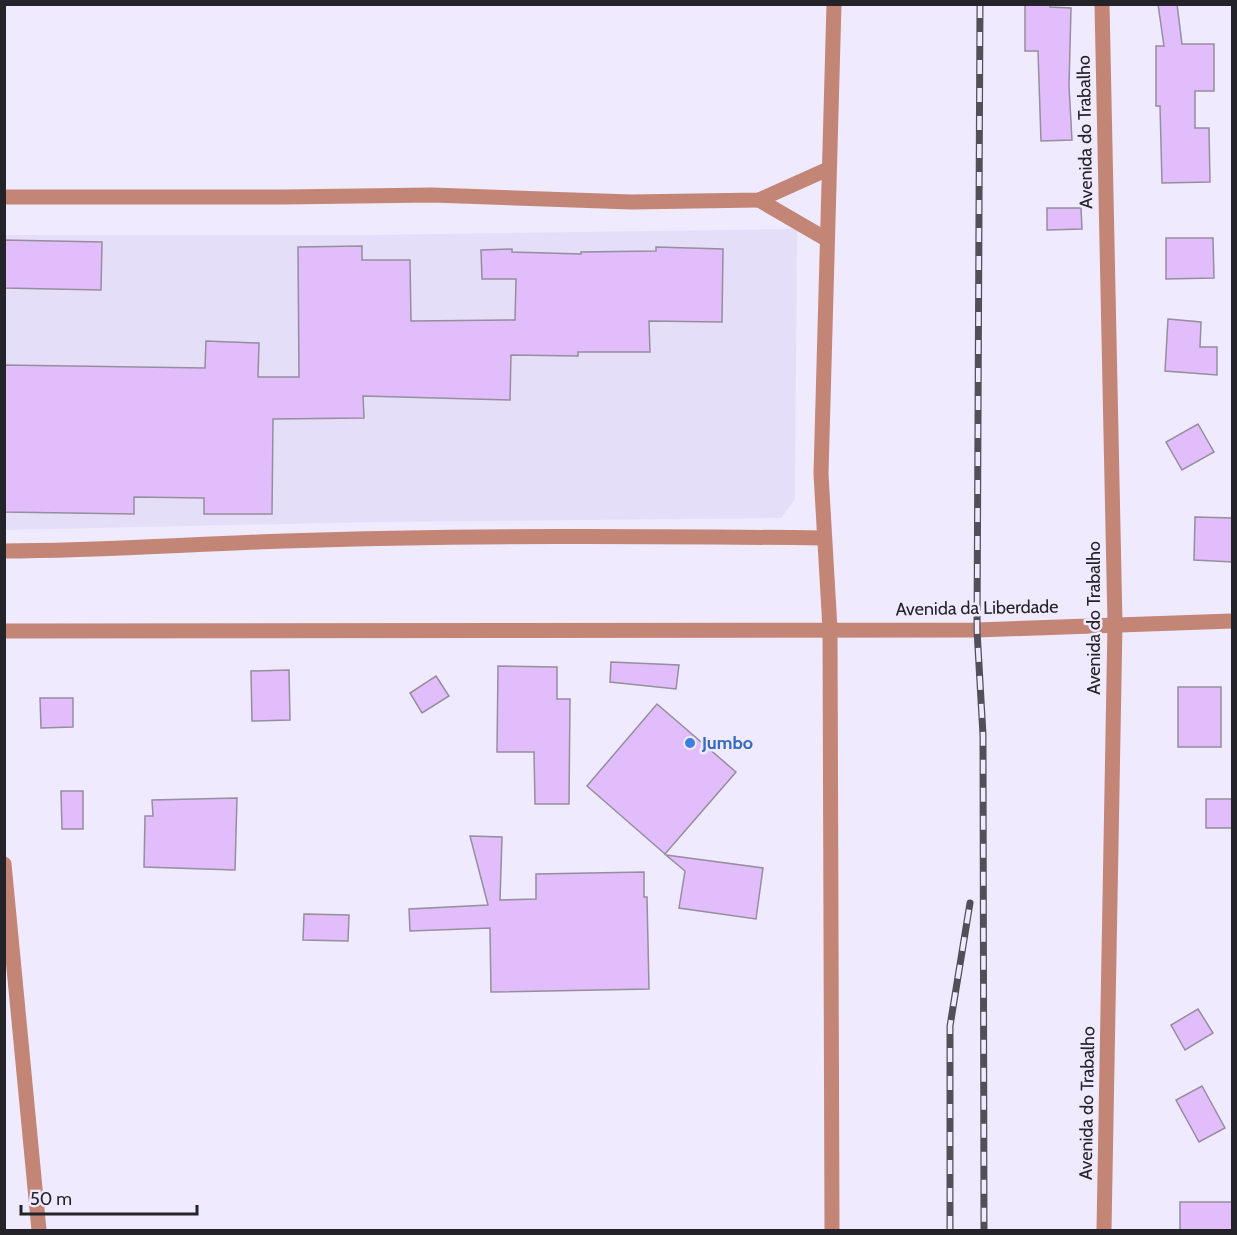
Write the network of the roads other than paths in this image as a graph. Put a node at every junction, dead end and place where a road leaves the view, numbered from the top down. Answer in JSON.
{"nodes":[{"id":1,"x":834,"y":4,"type":"edge"},
{"id":2,"x":1102,"y":4,"type":"edge"},
{"id":3,"x":828,"y":169,"type":"junction"},
{"id":4,"x":4,"y":197,"type":"edge"},
{"id":5,"x":759,"y":200,"type":"junction"},
{"id":6,"x":826,"y":239,"type":"junction"},
{"id":7,"x":824,"y":538,"type":"junction"},
{"id":8,"x":4,"y":551,"type":"edge"},
{"id":9,"x":1233,"y":621,"type":"edge"},
{"id":10,"x":1115,"y":624,"type":"junction"},
{"id":11,"x":830,"y":629,"type":"junction"},
{"id":12,"x":4,"y":631,"type":"edge"},
{"id":13,"x":4,"y":864,"type":"edge"},
{"id":14,"x":39,"y":1230,"type":"edge"},
{"id":15,"x":832,"y":1230,"type":"edge"},
{"id":16,"x":1104,"y":1230,"type":"edge"}],
"edges":[{"from":1,"to":3,"type":"street"},
{"from":2,"to":10,"type":"street","name":"Avenida do Trabalho"},
{"from":3,"to":5,"type":"street"},
{"from":3,"to":6,"type":"street"},
{"from":4,"to":5,"type":"street"},
{"from":5,"to":6,"type":"street"},
{"from":6,"to":7,"type":"street"},
{"from":7,"to":8,"type":"street"},
{"from":7,"to":11,"type":"street"},
{"from":9,"to":10,"type":"street","name":"Avenida da Liberdade"},
{"from":10,"to":11,"type":"street","name":"Avenida da Liberdade"},
{"from":10,"to":16,"type":"street","name":"Avenida do Trabalho"},
{"from":11,"to":12,"type":"street","name":"Avenida da Liberdade"},
{"from":11,"to":15,"type":"street"},
{"from":13,"to":14,"type":"street"}]}
